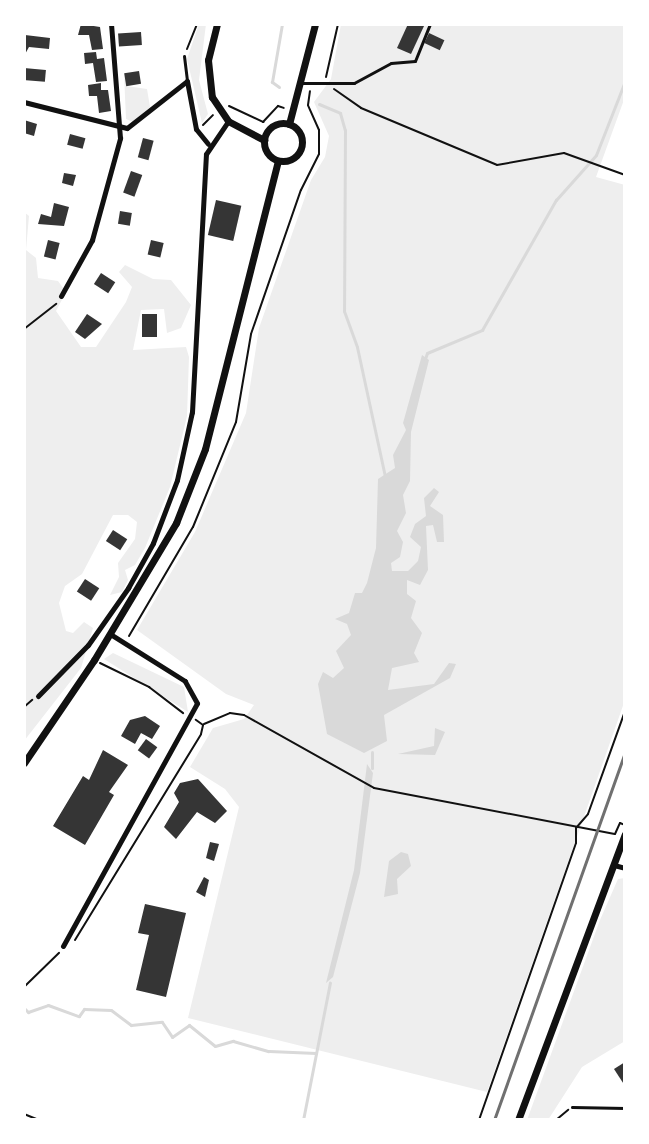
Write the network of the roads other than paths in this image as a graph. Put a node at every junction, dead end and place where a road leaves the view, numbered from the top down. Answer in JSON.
{"nodes":[{"id":1,"x":111,"y":24,"type":"edge"},
{"id":2,"x":217,"y":24,"type":"edge"},
{"id":3,"x":315,"y":24,"type":"edge"},
{"id":4,"x":430,"y":24,"type":"edge"},
{"id":5,"x":184,"y":56,"type":"road end"},
{"id":6,"x":187,"y":81,"type":"junction"},
{"id":7,"x":299,"y":82,"type":"junction"},
{"id":8,"x":24,"y":102,"type":"edge"},
{"id":9,"x":228,"y":121,"type":"junction"},
{"id":10,"x":289,"y":124,"type":"junction"},
{"id":11,"x":121,"y":127,"type":"junction"},
{"id":12,"x":264,"y":140,"type":"junction"},
{"id":13,"x":208,"y":144,"type":"junction"},
{"id":14,"x":278,"y":161,"type":"junction"},
{"id":15,"x":61,"y":296,"type":"road end"},
{"id":16,"x":110,"y":634,"type":"junction"},
{"id":17,"x":38,"y":696,"type":"road end"},
{"id":18,"x":24,"y":763,"type":"edge"},
{"id":19,"x":625,"y":834,"type":"edge"},
{"id":20,"x":613,"y":864,"type":"junction"},
{"id":21,"x":625,"y":868,"type":"edge"},
{"id":22,"x":63,"y":946,"type":"dead end"},
{"id":23,"x":572,"y":1107,"type":"road end"},
{"id":24,"x":625,"y":1108,"type":"edge"},
{"id":25,"x":518,"y":1120,"type":"edge"}],
"edges":[{"from":1,"to":11,"type":"street"},
{"from":2,"to":9,"type":"main road"},
{"from":3,"to":7,"type":"main road"},
{"from":4,"to":7,"type":"lane"},
{"from":5,"to":6,"type":"lane"},
{"from":6,"to":11,"type":"street"},
{"from":6,"to":13,"type":"street"},
{"from":7,"to":10,"type":"main road"},
{"from":8,"to":11,"type":"street"},
{"from":9,"to":12,"type":"main road"},
{"from":9,"to":13,"type":"street"},
{"from":10,"to":12,"type":"main road"},
{"from":10,"to":14,"type":"main road"},
{"from":11,"to":15,"type":"street"},
{"from":12,"to":14,"type":"main road"},
{"from":13,"to":17,"type":"street"},
{"from":14,"to":16,"type":"main road"},
{"from":16,"to":18,"type":"main road"},
{"from":16,"to":22,"type":"street"},
{"from":19,"to":20,"type":"main road"},
{"from":20,"to":21,"type":"street"},
{"from":20,"to":25,"type":"main road"},
{"from":23,"to":24,"type":"lane"}]}
